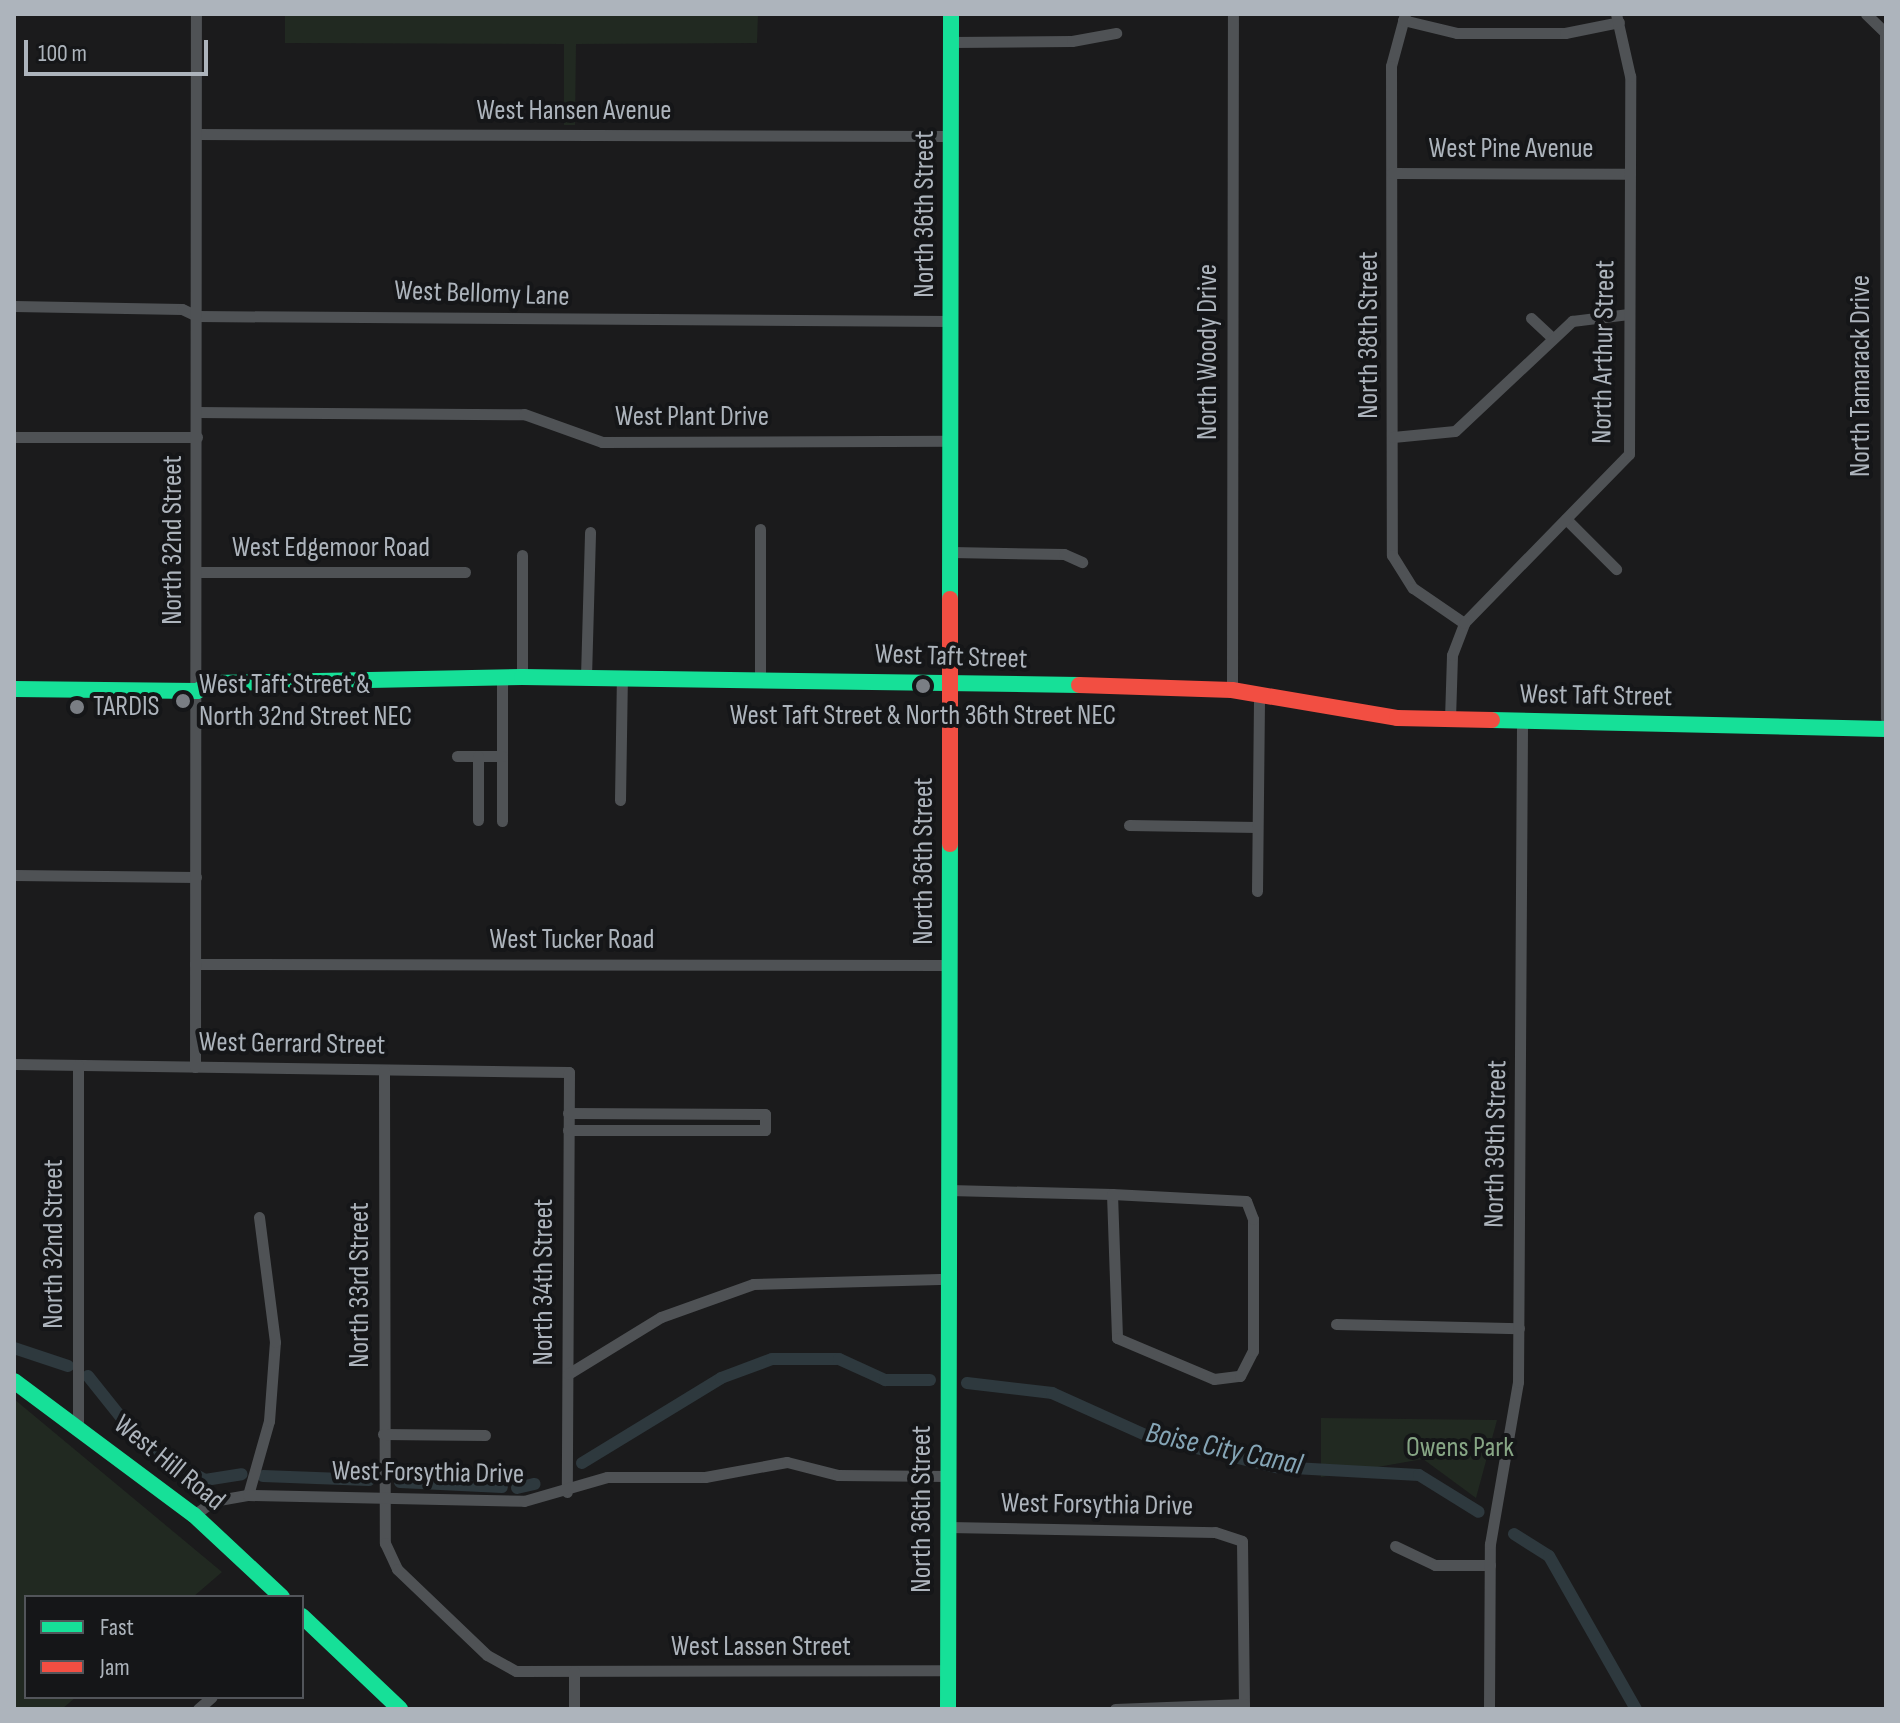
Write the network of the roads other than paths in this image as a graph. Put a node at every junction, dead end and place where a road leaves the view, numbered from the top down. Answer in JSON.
{"nodes":[{"id":1,"x":196,"y":14,"type":"edge"},
{"id":2,"x":951,"y":14,"type":"edge"},
{"id":3,"x":1233,"y":14,"type":"edge"},
{"id":4,"x":1866,"y":14,"type":"edge"},
{"id":5,"x":1404,"y":17,"type":"edge"},
{"id":6,"x":1618,"y":18,"type":"edge"},
{"id":7,"x":1116,"y":33,"type":"dead end"},
{"id":8,"x":1886,"y":33,"type":"edge"},
{"id":9,"x":951,"y":42,"type":"junction"},
{"id":10,"x":197,"y":134,"type":"junction"},
{"id":11,"x":950,"y":136,"type":"junction"},
{"id":12,"x":1392,"y":173,"type":"junction"},
{"id":13,"x":1630,"y":174,"type":"junction"},
{"id":14,"x":14,"y":306,"type":"edge"},
{"id":15,"x":1629,"y":314,"type":"junction"},
{"id":16,"x":197,"y":316,"type":"junction"},
{"id":17,"x":1531,"y":318,"type":"dead end"},
{"id":18,"x":951,"y":321,"type":"junction"},
{"id":19,"x":1550,"y":336,"type":"junction"},
{"id":20,"x":197,"y":412,"type":"junction"},
{"id":21,"x":14,"y":437,"type":"edge"},
{"id":22,"x":197,"y":437,"type":"junction"},
{"id":23,"x":1393,"y":437,"type":"junction"},
{"id":24,"x":951,"y":441,"type":"junction"},
{"id":25,"x":1566,"y":519,"type":"junction"},
{"id":26,"x":760,"y":529,"type":"dead end"},
{"id":27,"x":590,"y":532,"type":"dead end"},
{"id":28,"x":951,"y":552,"type":"junction"},
{"id":29,"x":522,"y":555,"type":"dead end"},
{"id":30,"x":1082,"y":562,"type":"dead end"},
{"id":31,"x":1616,"y":569,"type":"dead end"},
{"id":32,"x":197,"y":572,"type":"junction"},
{"id":33,"x":465,"y":572,"type":"dead end"},
{"id":34,"x":1464,"y":623,"type":"junction"},
{"id":35,"x":522,"y":677,"type":"junction"},
{"id":36,"x":586,"y":677,"type":"junction"},
{"id":37,"x":622,"y":677,"type":"junction"},
{"id":38,"x":760,"y":678,"type":"junction"},
{"id":39,"x":502,"y":681,"type":"junction"},
{"id":40,"x":950,"y":681,"type":"junction"},
{"id":41,"x":14,"y":689,"type":"edge"},
{"id":42,"x":1232,"y":690,"type":"junction"},
{"id":43,"x":197,"y":691,"type":"junction"},
{"id":44,"x":1259,"y":692,"type":"junction"},
{"id":45,"x":1886,"y":718,"type":"edge"},
{"id":46,"x":1450,"y":719,"type":"junction"},
{"id":47,"x":1522,"y":720,"type":"junction"},
{"id":48,"x":1886,"y":729,"type":"edge"},
{"id":49,"x":457,"y":756,"type":"dead end"},
{"id":50,"x":478,"y":756,"type":"junction"},
{"id":51,"x":502,"y":756,"type":"junction"},
{"id":52,"x":620,"y":800,"type":"dead end"},
{"id":53,"x":478,"y":820,"type":"dead end"},
{"id":54,"x":502,"y":821,"type":"dead end"},
{"id":55,"x":1129,"y":825,"type":"dead end"},
{"id":56,"x":1257,"y":827,"type":"junction"},
{"id":57,"x":14,"y":875,"type":"edge"},
{"id":58,"x":196,"y":877,"type":"junction"},
{"id":59,"x":1257,"y":891,"type":"dead end"},
{"id":60,"x":195,"y":964,"type":"junction"},
{"id":61,"x":949,"y":965,"type":"junction"},
{"id":62,"x":14,"y":1064,"type":"edge"},
{"id":63,"x":78,"y":1065,"type":"junction"},
{"id":64,"x":195,"y":1067,"type":"junction"},
{"id":65,"x":384,"y":1070,"type":"junction"},
{"id":66,"x":569,"y":1072,"type":"joint"},
{"id":67,"x":568,"y":1113,"type":"junction"},
{"id":68,"x":568,"y":1130,"type":"junction"},
{"id":69,"x":949,"y":1190,"type":"junction"},
{"id":70,"x":1112,"y":1194,"type":"junction"},
{"id":71,"x":259,"y":1217,"type":"dead end"},
{"id":72,"x":949,"y":1279,"type":"junction"},
{"id":73,"x":1336,"y":1324,"type":"dead end"},
{"id":74,"x":1519,"y":1328,"type":"junction"},
{"id":75,"x":568,"y":1374,"type":"junction"},
{"id":76,"x":14,"y":1381,"type":"edge"},
{"id":77,"x":78,"y":1422,"type":"junction"},
{"id":78,"x":383,"y":1434,"type":"junction"},
{"id":79,"x":485,"y":1435,"type":"dead end"},
{"id":80,"x":948,"y":1476,"type":"junction"},
{"id":81,"x":567,"y":1492,"type":"junction"},
{"id":82,"x":248,"y":1495,"type":"junction"},
{"id":83,"x":385,"y":1500,"type":"junction"},
{"id":84,"x":194,"y":1515,"type":"junction"},
{"id":85,"x":948,"y":1527,"type":"junction"},
{"id":86,"x":1395,"y":1546,"type":"dead end"},
{"id":87,"x":1490,"y":1565,"type":"junction"},
{"id":88,"x":280,"y":1595,"type":"edge"},
{"id":89,"x":304,"y":1618,"type":"edge"},
{"id":90,"x":948,"y":1670,"type":"junction"},
{"id":91,"x":574,"y":1671,"type":"junction"},
{"id":92,"x":1244,"y":1706,"type":"edge"},
{"id":93,"x":400,"y":1709,"type":"edge"},
{"id":94,"x":574,"y":1709,"type":"edge"},
{"id":95,"x":948,"y":1709,"type":"edge"},
{"id":96,"x":1115,"y":1709,"type":"edge"},
{"id":97,"x":1489,"y":1709,"type":"edge"}],
"edges":[{"from":1,"to":10,"type":"street","name":"North 32nd Street"},
{"from":2,"to":9,"type":"street","name":"North 36th Street"},
{"from":3,"to":42,"type":"street","name":"North Woody Drive"},
{"from":4,"to":8,"type":"street"},
{"from":5,"to":6,"type":"street"},
{"from":5,"to":12,"type":"street","name":"North 38th Street"},
{"from":6,"to":13,"type":"street","name":"North Arthur Street"},
{"from":7,"to":9,"type":"street"},
{"from":8,"to":45,"type":"street","name":"North Tamarack Drive"},
{"from":9,"to":11,"type":"street","name":"North 36th Street"},
{"from":10,"to":11,"type":"street","name":"West Hansen Avenue"},
{"from":10,"to":16,"type":"street","name":"North 32nd Street"},
{"from":11,"to":18,"type":"street","name":"North 36th Street"},
{"from":12,"to":13,"type":"street","name":"West Pine Avenue"},
{"from":12,"to":23,"type":"street","name":"North 38th Street"},
{"from":13,"to":15,"type":"street","name":"North Arthur Street"},
{"from":14,"to":16,"type":"street","name":"West Bellomy Lane"},
{"from":15,"to":19,"type":"street"},
{"from":15,"to":25,"type":"street","name":"North Arthur Street"},
{"from":16,"to":18,"type":"street","name":"West Bellomy Lane"},
{"from":16,"to":20,"type":"street","name":"North 32nd Street"},
{"from":17,"to":19,"type":"street"},
{"from":18,"to":24,"type":"street","name":"North 36th Street"},
{"from":19,"to":23,"type":"street"},
{"from":20,"to":22,"type":"street","name":"North 32nd Street"},
{"from":20,"to":24,"type":"street","name":"West Plant Drive"},
{"from":21,"to":22,"type":"street"},
{"from":22,"to":32,"type":"street","name":"North 32nd Street"},
{"from":23,"to":34,"type":"street","name":"North 38th Street"},
{"from":24,"to":28,"type":"street","name":"North 36th Street"},
{"from":25,"to":31,"type":"street"},
{"from":25,"to":34,"type":"street","name":"North Arthur Street"},
{"from":26,"to":38,"type":"street"},
{"from":27,"to":36,"type":"street"},
{"from":28,"to":30,"type":"street"},
{"from":28,"to":40,"type":"street","name":"North 36th Street"},
{"from":29,"to":35,"type":"street"},
{"from":32,"to":33,"type":"street","name":"West Edgemoor Road"},
{"from":32,"to":43,"type":"street","name":"North 32nd Street"},
{"from":34,"to":46,"type":"street","name":"North Arthur Street"},
{"from":35,"to":36,"type":"street","name":"West Taft Street"},
{"from":35,"to":39,"type":"street","name":"West Taft Street"},
{"from":36,"to":37,"type":"street","name":"West Taft Street"},
{"from":37,"to":38,"type":"street","name":"West Taft Street"},
{"from":37,"to":52,"type":"street"},
{"from":38,"to":40,"type":"street","name":"West Taft Street"},
{"from":39,"to":43,"type":"street","name":"West Taft Street"},
{"from":39,"to":51,"type":"street"},
{"from":40,"to":42,"type":"street","name":"West Taft Street"},
{"from":40,"to":61,"type":"street","name":"North 36th Street"},
{"from":41,"to":43,"type":"street","name":"West Taft Street"},
{"from":42,"to":44,"type":"street","name":"West Taft Street"},
{"from":43,"to":58,"type":"street","name":"North 32nd Street"},
{"from":44,"to":46,"type":"street","name":"West Taft Street"},
{"from":44,"to":56,"type":"street"},
{"from":46,"to":47,"type":"street","name":"West Taft Street"},
{"from":47,"to":48,"type":"street","name":"West Taft Street"},
{"from":47,"to":74,"type":"street","name":"North 39th Street"},
{"from":49,"to":50,"type":"street"},
{"from":50,"to":51,"type":"street"},
{"from":50,"to":53,"type":"street"},
{"from":51,"to":54,"type":"street"},
{"from":55,"to":56,"type":"street"},
{"from":56,"to":59,"type":"street"},
{"from":57,"to":58,"type":"street"},
{"from":58,"to":60,"type":"street","name":"North 32nd Street"},
{"from":60,"to":61,"type":"street","name":"West Tucker Road"},
{"from":60,"to":64,"type":"street","name":"North 32nd Street"},
{"from":61,"to":69,"type":"street","name":"North 36th Street"},
{"from":62,"to":63,"type":"street","name":"West Gerrard Street"},
{"from":63,"to":64,"type":"street","name":"West Gerrard Street"},
{"from":63,"to":77,"type":"street","name":"North 32nd Street"},
{"from":64,"to":65,"type":"street","name":"West Gerrard Street"},
{"from":65,"to":66,"type":"street","name":"West Gerrard Street"},
{"from":65,"to":78,"type":"street","name":"North 33rd Street"},
{"from":66,"to":67,"type":"street","name":"North 34th Street"},
{"from":67,"to":68,"type":"street","name":"North 34th Street"},
{"from":67,"to":68,"type":"street"},
{"from":68,"to":75,"type":"street","name":"North 34th Street"},
{"from":69,"to":70,"type":"street"},
{"from":69,"to":72,"type":"street","name":"North 36th Street"},
{"from":70,"to":70,"type":"street"},
{"from":71,"to":82,"type":"street"},
{"from":72,"to":75,"type":"street"},
{"from":72,"to":80,"type":"street","name":"North 36th Street"},
{"from":73,"to":74,"type":"street"},
{"from":74,"to":87,"type":"street","name":"North 39th Street"},
{"from":75,"to":81,"type":"street","name":"North 34th Street"},
{"from":76,"to":77,"type":"street","name":"West Hill Road"},
{"from":77,"to":84,"type":"street","name":"West Hill Road"},
{"from":78,"to":79,"type":"street"},
{"from":78,"to":83,"type":"street","name":"North 33rd Street"},
{"from":80,"to":81,"type":"street","name":"West Forsythia Drive"},
{"from":80,"to":85,"type":"street","name":"North 36th Street"},
{"from":81,"to":83,"type":"street","name":"West Forsythia Drive"},
{"from":82,"to":83,"type":"street","name":"West Forsythia Drive"},
{"from":82,"to":84,"type":"street","name":"West Forsythia Drive"},
{"from":83,"to":91,"type":"street","name":"West Lassen Street"},
{"from":84,"to":88,"type":"street","name":"West Hill Road"},
{"from":85,"to":90,"type":"street","name":"North 36th Street"},
{"from":85,"to":92,"type":"street","name":"West Forsythia Drive"},
{"from":86,"to":87,"type":"street"},
{"from":87,"to":97,"type":"street","name":"North 39th Street"},
{"from":89,"to":93,"type":"street"},
{"from":90,"to":91,"type":"street","name":"West Lassen Street"},
{"from":90,"to":95,"type":"street","name":"North 36th Street"},
{"from":91,"to":94,"type":"street"},
{"from":92,"to":96,"type":"street"}]}
